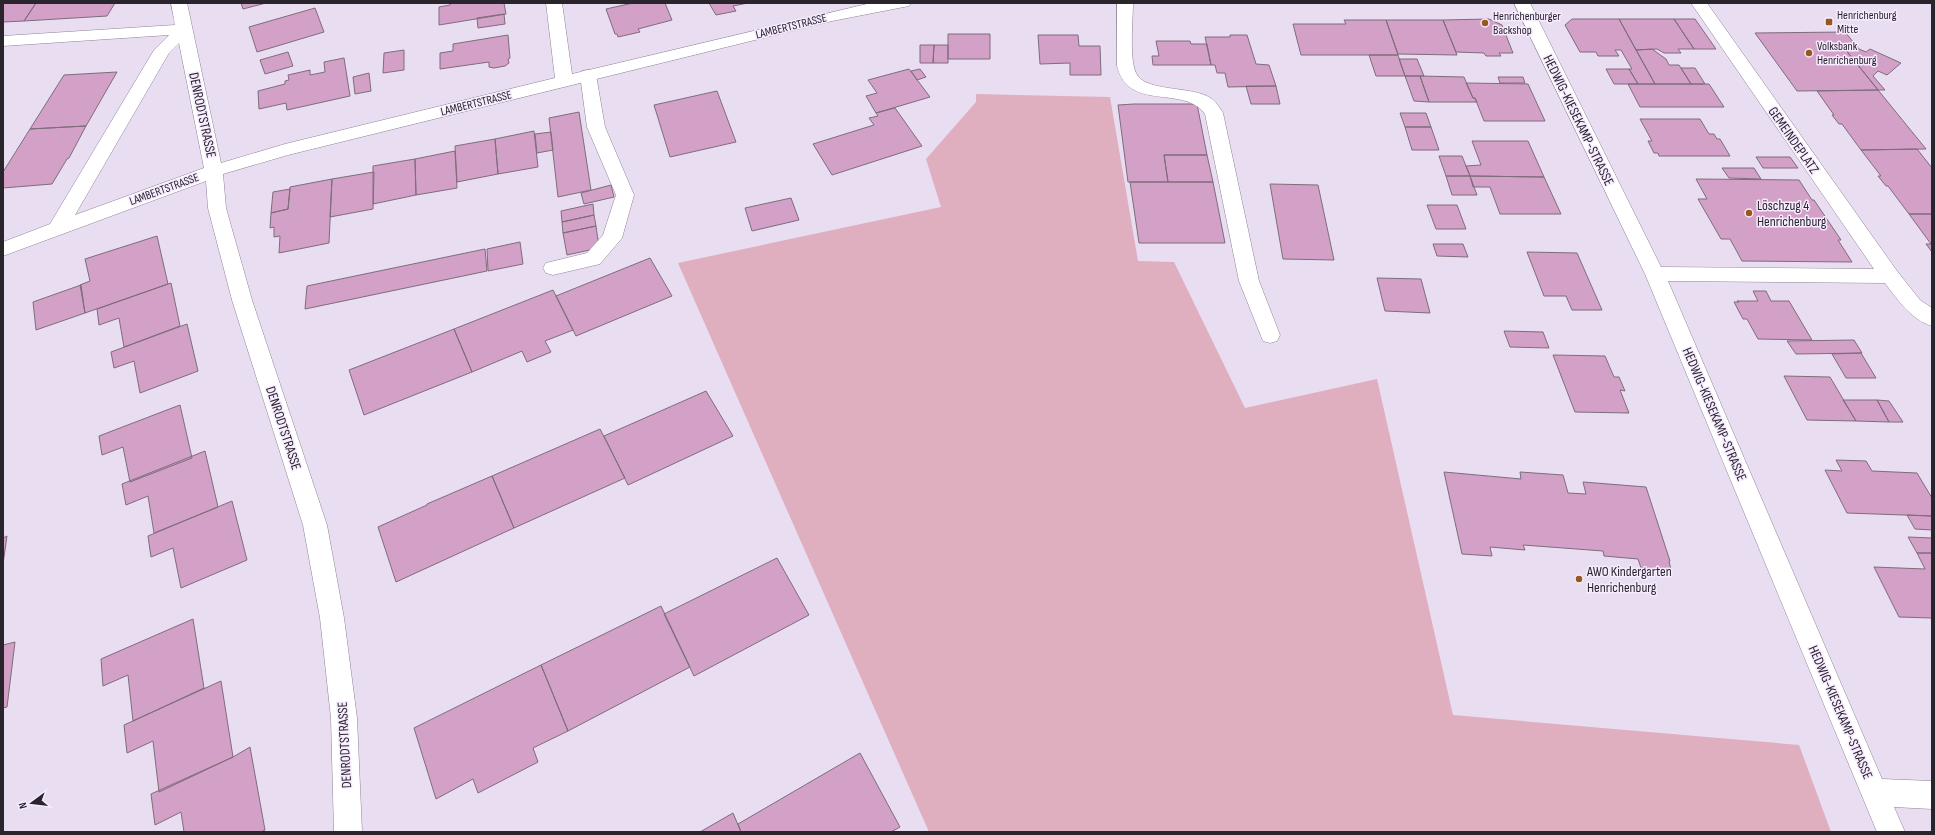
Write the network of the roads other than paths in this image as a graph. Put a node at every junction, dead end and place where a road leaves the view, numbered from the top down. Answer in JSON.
{"nodes":[{"id":1,"x":178,"y":3,"type":"edge"},
{"id":2,"x":554,"y":3,"type":"edge"},
{"id":3,"x":903,"y":3,"type":"edge"},
{"id":4,"x":1125,"y":3,"type":"edge"},
{"id":5,"x":1522,"y":3,"type":"edge"},
{"id":6,"x":1699,"y":3,"type":"edge"},
{"id":7,"x":185,"y":29,"type":"junction"},
{"id":8,"x":5,"y":43,"type":"edge"},
{"id":9,"x":588,"y":75,"type":"junction"},
{"id":10,"x":564,"y":82,"type":"junction"},
{"id":11,"x":214,"y":171,"type":"junction"},
{"id":12,"x":57,"y":229,"type":"junction"},
{"id":13,"x":3,"y":249,"type":"edge"},
{"id":14,"x":553,"y":268,"type":"dead end"},
{"id":15,"x":1655,"y":274,"type":"junction"},
{"id":16,"x":1890,"y":276,"type":"junction"},
{"id":17,"x":1932,"y":318,"type":"edge"},
{"id":18,"x":1270,"y":335,"type":"dead end"},
{"id":19,"x":1875,"y":792,"type":"junction"},
{"id":20,"x":1932,"y":795,"type":"edge"},
{"id":21,"x":348,"y":832,"type":"edge"},
{"id":22,"x":1891,"y":832,"type":"edge"}],
"edges":[{"from":1,"to":7,"type":"street","name":"DENRODTSTRASSE"},
{"from":2,"to":10,"type":"street"},
{"from":3,"to":9,"type":"street","name":"LAMBERTSTRASSE"},
{"from":4,"to":18,"type":"street"},
{"from":5,"to":15,"type":"street","name":"HEDWIG-KIESEKAMP-STRASSE"},
{"from":6,"to":16,"type":"street","name":"GEMEINDEPLATZ"},
{"from":7,"to":8,"type":"street"},
{"from":7,"to":11,"type":"street","name":"DENRODTSTRASSE"},
{"from":7,"to":12,"type":"street"},
{"from":9,"to":10,"type":"street","name":"LAMBERTSTRASSE"},
{"from":9,"to":14,"type":"street"},
{"from":10,"to":11,"type":"street","name":"LAMBERTSTRASSE"},
{"from":11,"to":12,"type":"street","name":"LAMBERTSTRASSE"},
{"from":11,"to":21,"type":"street","name":"DENRODTSTRASSE"},
{"from":12,"to":13,"type":"street","name":"LAMBERTSTRASSE"},
{"from":15,"to":16,"type":"street"},
{"from":15,"to":19,"type":"street","name":"HEDWIG-KIESEKAMP-STRASSE"},
{"from":16,"to":17,"type":"street","name":"GEMEINDEPLATZ"},
{"from":19,"to":20,"type":"street"},
{"from":19,"to":22,"type":"street","name":"HEDWIG-KIESEKAMP-STRASSE"}]}
